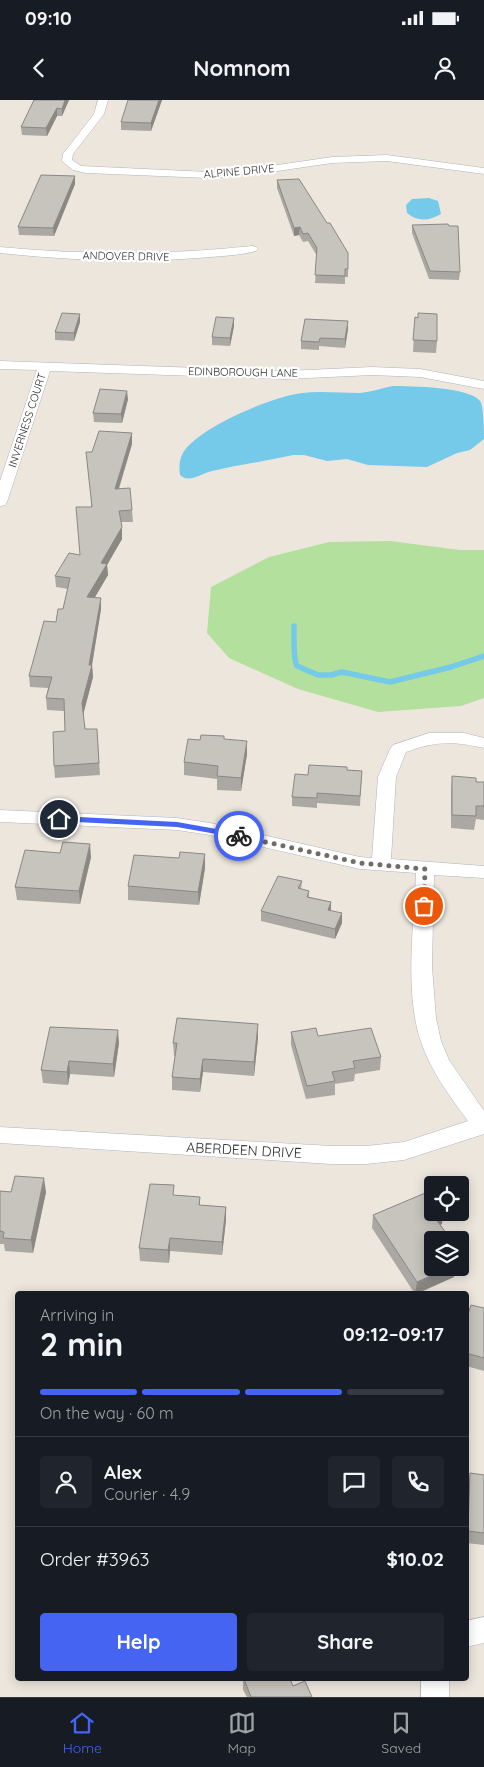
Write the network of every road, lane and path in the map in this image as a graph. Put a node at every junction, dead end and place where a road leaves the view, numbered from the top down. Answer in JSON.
{"nodes":[{"id":1,"x":103,"y":100,"type":"edge"},
{"id":2,"x":484,"y":171,"type":"edge"},
{"id":3,"x":252,"y":249,"type":"dead end"},
{"id":4,"x":0,"y":250,"type":"edge"},
{"id":5,"x":0,"y":365,"type":"edge"},
{"id":6,"x":45,"y":366,"type":"junction"},
{"id":7,"x":484,"y":385,"type":"edge"},
{"id":8,"x":0,"y":502,"type":"edge"},
{"id":9,"x":484,"y":743,"type":"edge"},
{"id":10,"x":0,"y":816,"type":"edge"},
{"id":11,"x":381,"y":866,"type":"junction"},
{"id":12,"x":425,"y":869,"type":"junction"},
{"id":13,"x":484,"y":872,"type":"edge"},
{"id":14,"x":484,"y":1126,"type":"edge"},
{"id":15,"x":0,"y":1135,"type":"edge"},
{"id":16,"x":484,"y":1630,"type":"edge"},
{"id":17,"x":469,"y":1633,"type":"edge"},
{"id":18,"x":435,"y":1681,"type":"edge"},
{"id":19,"x":435,"y":1697,"type":"edge"}],
"edges":[{"from":1,"to":2,"type":"street","name":"ALPINE DRIVE"},
{"from":3,"to":4,"type":"street","name":"ANDOVER DRIVE"},
{"from":5,"to":6,"type":"street","name":"EDINBOROUGH LANE"},
{"from":6,"to":7,"type":"street","name":"EDINBOROUGH LANE"},
{"from":6,"to":8,"type":"street","name":"INVERNESS COURT"},
{"from":9,"to":11,"type":"street"},
{"from":10,"to":11,"type":"street"},
{"from":11,"to":12,"type":"street"},
{"from":12,"to":13,"type":"street"},
{"from":12,"to":14,"type":"street"},
{"from":14,"to":15,"type":"street","name":"ABERDEEN DRIVE"},
{"from":16,"to":17,"type":"street"},
{"from":18,"to":19,"type":"street"}]}
